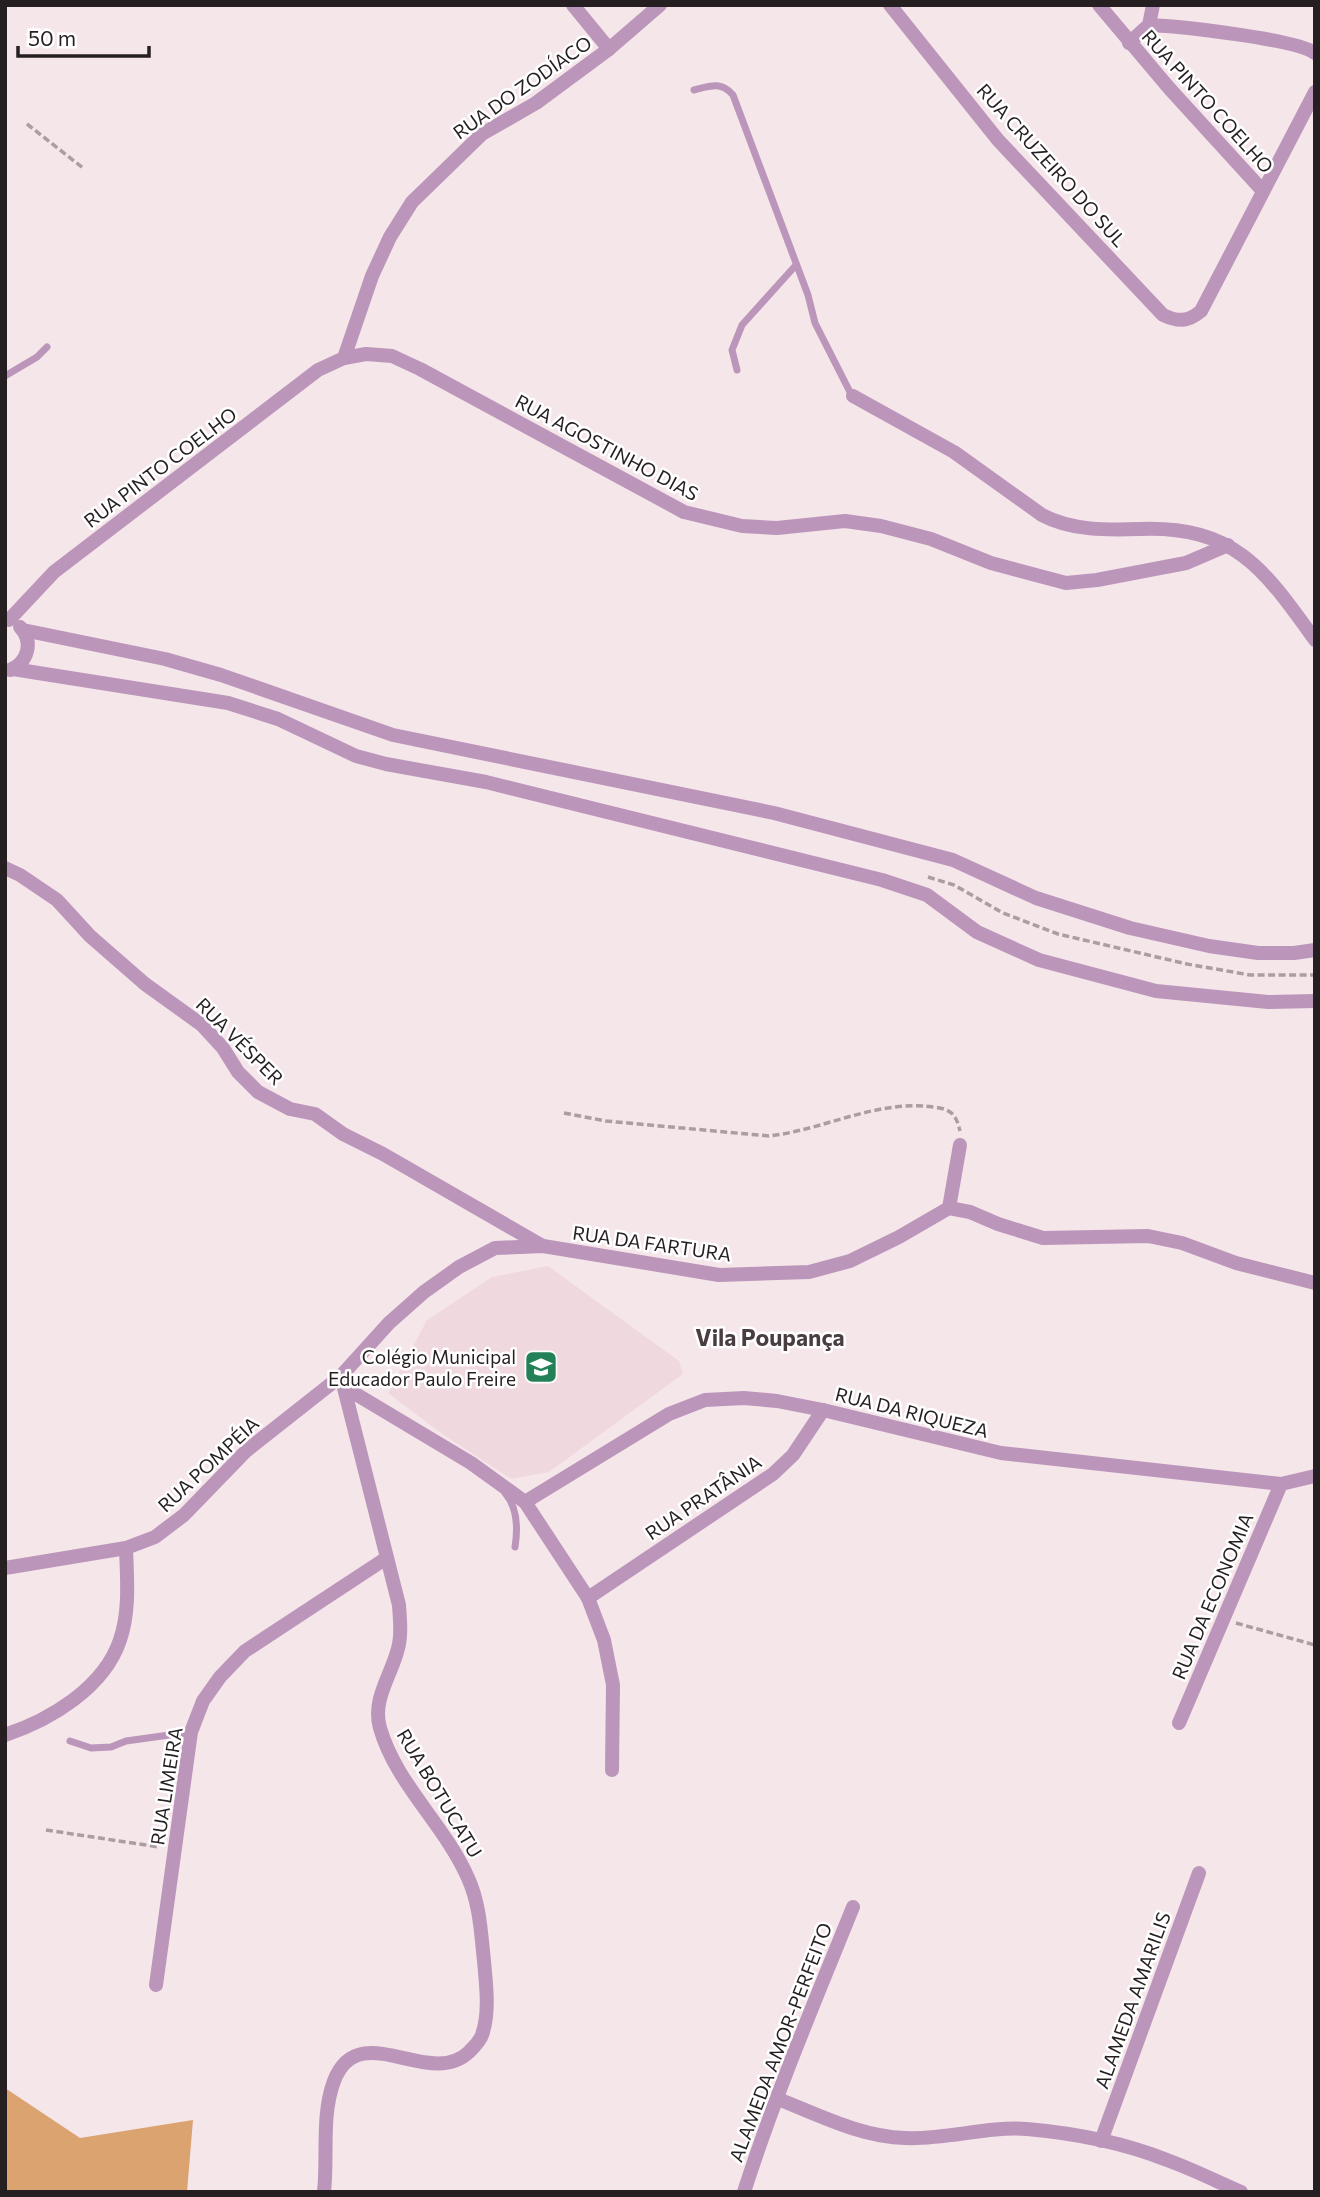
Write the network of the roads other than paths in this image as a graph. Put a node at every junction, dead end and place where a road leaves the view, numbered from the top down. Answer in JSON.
{"nodes":[{"id":1,"x":573,"y":5,"type":"edge"},
{"id":2,"x":660,"y":5,"type":"edge"},
{"id":3,"x":890,"y":5,"type":"edge"},
{"id":4,"x":1099,"y":5,"type":"edge"},
{"id":5,"x":1153,"y":5,"type":"edge"},
{"id":6,"x":1149,"y":25,"type":"junction"},
{"id":7,"x":1129,"y":43,"type":"junction"},
{"id":8,"x":609,"y":49,"type":"junction"},
{"id":9,"x":1312,"y":52,"type":"edge"},
{"id":10,"x":694,"y":90,"type":"dead end"},
{"id":11,"x":1315,"y":92,"type":"edge"},
{"id":12,"x":1262,"y":190,"type":"junction"},
{"id":13,"x":796,"y":265,"type":"junction"},
{"id":14,"x":47,"y":347,"type":"dead end"},
{"id":15,"x":344,"y":358,"type":"junction"},
{"id":16,"x":737,"y":370,"type":"dead end"},
{"id":17,"x":5,"y":376,"type":"edge"},
{"id":18,"x":853,"y":396,"type":"joint"},
{"id":19,"x":1228,"y":545,"type":"junction"},
{"id":20,"x":7,"y":620,"type":"edge"},
{"id":21,"x":23,"y":631,"type":"junction"},
{"id":22,"x":1315,"y":639,"type":"edge"},
{"id":23,"x":9,"y":670,"type":"edge"},
{"id":24,"x":5,"y":868,"type":"edge"},
{"id":25,"x":1315,"y":950,"type":"edge"},
{"id":26,"x":1315,"y":1001,"type":"edge"},
{"id":27,"x":960,"y":1145,"type":"road end"},
{"id":28,"x":949,"y":1208,"type":"junction"},
{"id":29,"x":543,"y":1246,"type":"junction"},
{"id":30,"x":1315,"y":1283,"type":"edge"},
{"id":31,"x":343,"y":1382,"type":"junction"},
{"id":32,"x":823,"y":1410,"type":"junction"},
{"id":33,"x":1315,"y":1476,"type":"edge"},
{"id":34,"x":494,"y":1479,"type":"junction"},
{"id":35,"x":1281,"y":1484,"type":"junction"},
{"id":36,"x":525,"y":1502,"type":"junction"},
{"id":37,"x":515,"y":1547,"type":"dead end"},
{"id":38,"x":126,"y":1548,"type":"junction"},
{"id":39,"x":385,"y":1559,"type":"junction"},
{"id":40,"x":5,"y":1568,"type":"edge"},
{"id":41,"x":588,"y":1598,"type":"junction"},
{"id":42,"x":1179,"y":1723,"type":"dead end"},
{"id":43,"x":191,"y":1732,"type":"junction"},
{"id":44,"x":5,"y":1735,"type":"edge"},
{"id":45,"x":70,"y":1741,"type":"dead end"},
{"id":46,"x":612,"y":1770,"type":"dead end"},
{"id":47,"x":1199,"y":1873,"type":"dead end"},
{"id":48,"x":853,"y":1907,"type":"dead end"},
{"id":49,"x":156,"y":1985,"type":"dead end"},
{"id":50,"x":778,"y":2099,"type":"junction"},
{"id":51,"x":1101,"y":2141,"type":"junction"},
{"id":52,"x":324,"y":2192,"type":"edge"},
{"id":53,"x":744,"y":2192,"type":"edge"},
{"id":54,"x":1241,"y":2192,"type":"edge"}],
"edges":[{"from":1,"to":8,"type":"street"},
{"from":2,"to":8,"type":"street","name":"RUA DO ZODÍACO"},
{"from":3,"to":12,"type":"street","name":"RUA CRUZEIRO DO SUL"},
{"from":4,"to":7,"type":"street","name":"RUA PINTO COELHO"},
{"from":5,"to":6,"type":"street"},
{"from":6,"to":7,"type":"street"},
{"from":6,"to":9,"type":"street"},
{"from":7,"to":12,"type":"street","name":"RUA PINTO COELHO"},
{"from":8,"to":15,"type":"street","name":"RUA DO ZODÍACO"},
{"from":10,"to":13,"type":"lane"},
{"from":11,"to":12,"type":"street"},
{"from":13,"to":16,"type":"lane"},
{"from":13,"to":18,"type":"lane"},
{"from":14,"to":17,"type":"lane"},
{"from":15,"to":19,"type":"street","name":"RUA AGOSTINHO DIAS"},
{"from":15,"to":20,"type":"street","name":"RUA PINTO COELHO"},
{"from":18,"to":19,"type":"street"},
{"from":19,"to":22,"type":"street"},
{"from":20,"to":21,"type":"street"},
{"from":21,"to":23,"type":"street"},
{"from":21,"to":25,"type":"street"},
{"from":23,"to":26,"type":"street"},
{"from":24,"to":29,"type":"street","name":"RUA VÉSPER"},
{"from":27,"to":28,"type":"street"},
{"from":28,"to":29,"type":"street","name":"RUA DA FARTURA"},
{"from":28,"to":30,"type":"street"},
{"from":29,"to":31,"type":"street","name":"RUA DA FARTURA"},
{"from":31,"to":34,"type":"street"},
{"from":31,"to":38,"type":"street","name":"RUA POMPÉIA"},
{"from":31,"to":39,"type":"street","name":"RUA BOTUCATU"},
{"from":32,"to":35,"type":"street","name":"RUA DA RIQUEZA"},
{"from":32,"to":36,"type":"street","name":"RUA DA RIQUEZA"},
{"from":32,"to":41,"type":"street","name":"RUA PRATÂNIA"},
{"from":33,"to":35,"type":"street","name":"RUA DA RIQUEZA"},
{"from":34,"to":36,"type":"street"},
{"from":34,"to":37,"type":"lane"},
{"from":35,"to":42,"type":"street","name":"RUA DA ECONOMIA"},
{"from":36,"to":41,"type":"street"},
{"from":38,"to":40,"type":"street","name":"RUA POMPÉIA"},
{"from":38,"to":44,"type":"street"},
{"from":39,"to":43,"type":"street","name":"RUA LIMEIRA"},
{"from":39,"to":52,"type":"street","name":"RUA BOTUCATU"},
{"from":41,"to":46,"type":"street"},
{"from":43,"to":45,"type":"lane"},
{"from":43,"to":49,"type":"street","name":"RUA LIMEIRA"},
{"from":47,"to":51,"type":"street","name":"ALAMEDA AMARILIS"},
{"from":48,"to":50,"type":"street","name":"ALAMEDA AMOR-PERFEITO"},
{"from":50,"to":51,"type":"street"},
{"from":50,"to":53,"type":"street","name":"ALAMEDA AMOR-PERFEITO"},
{"from":51,"to":54,"type":"street"}]}
